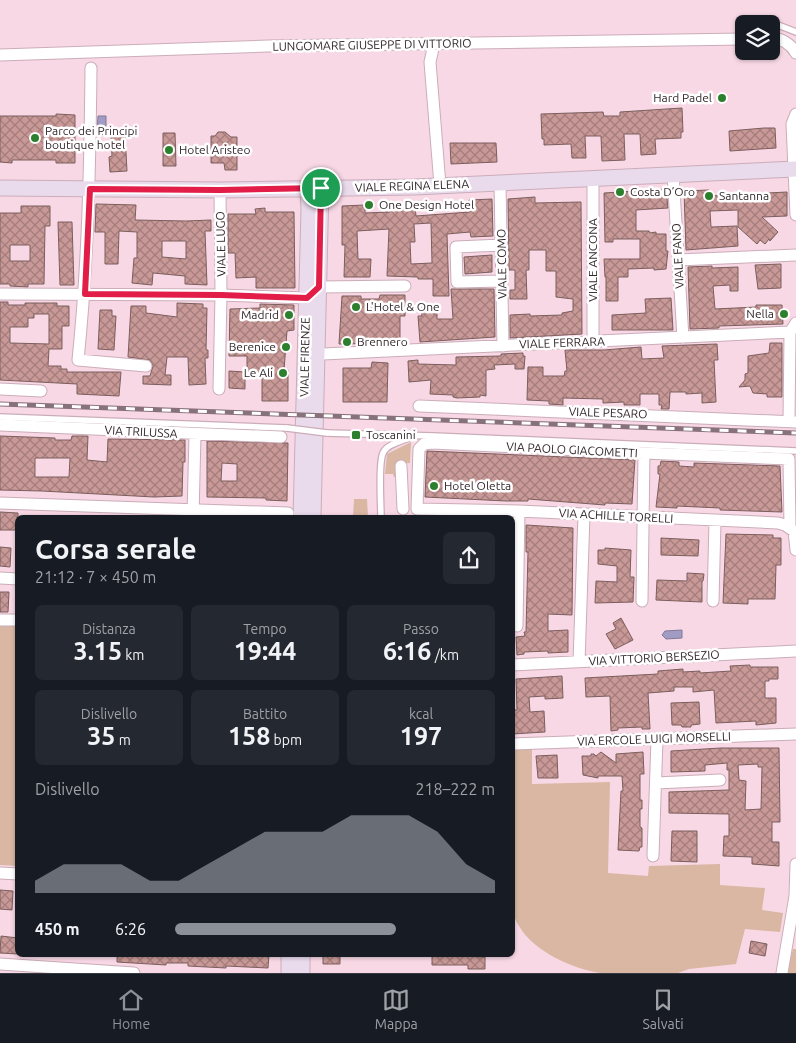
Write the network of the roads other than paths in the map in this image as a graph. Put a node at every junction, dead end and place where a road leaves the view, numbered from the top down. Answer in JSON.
{"nodes":[{"id":1,"x":780,"y":26,"type":"edge"},
{"id":2,"x":796,"y":32,"type":"edge"},
{"id":3,"x":735,"y":39,"type":"edge"},
{"id":4,"x":780,"y":39,"type":"edge"},
{"id":5,"x":434,"y":44,"type":"junction"},
{"id":6,"x":796,"y":53,"type":"edge"},
{"id":7,"x":0,"y":55,"type":"edge"},
{"id":8,"x":92,"y":68,"type":"dead end"},
{"id":9,"x":795,"y":120,"type":"edge"},
{"id":10,"x":795,"y":142,"type":"edge"},
{"id":11,"x":795,"y":169,"type":"edge"},
{"id":12,"x":673,"y":174,"type":"junction"},
{"id":13,"x":593,"y":178,"type":"junction"},
{"id":14,"x":500,"y":183,"type":"junction"},
{"id":15,"x":440,"y":185,"type":"junction"},
{"id":16,"x":0,"y":188,"type":"edge"},
{"id":17,"x":314,"y":188,"type":"junction"},
{"id":18,"x":90,"y":189,"type":"junction"},
{"id":19,"x":220,"y":190,"type":"junction"},
{"id":20,"x":796,"y":215,"type":"edge"},
{"id":21,"x":502,"y":245,"type":"junction"},
{"id":22,"x":796,"y":255,"type":"edge"},
{"id":23,"x":678,"y":260,"type":"junction"},
{"id":24,"x":502,"y":281,"type":"junction"},
{"id":25,"x":405,"y":286,"type":"dead end"},
{"id":26,"x":319,"y":287,"type":"junction"},
{"id":27,"x":0,"y":294,"type":"edge"},
{"id":28,"x":85,"y":294,"type":"junction"},
{"id":29,"x":221,"y":295,"type":"junction"},
{"id":30,"x":307,"y":298,"type":"junction"},
{"id":31,"x":796,"y":323,"type":"edge"},
{"id":32,"x":790,"y":334,"type":"dead end"},
{"id":33,"x":683,"y":338,"type":"junction"},
{"id":34,"x":593,"y":342,"type":"junction"},
{"id":35,"x":503,"y":346,"type":"junction"},
{"id":36,"x":323,"y":354,"type":"dead end"},
{"id":37,"x":146,"y":366,"type":"dead end"},
{"id":38,"x":0,"y":389,"type":"edge"},
{"id":39,"x":219,"y":389,"type":"dead end"},
{"id":40,"x":41,"y":391,"type":"dead end"},
{"id":41,"x":310,"y":406,"type":"junction"},
{"id":42,"x":419,"y":406,"type":"dead end"},
{"id":43,"x":0,"y":417,"type":"edge"},
{"id":44,"x":793,"y":421,"type":"edge"},
{"id":45,"x":0,"y":425,"type":"edge"},
{"id":46,"x":284,"y":433,"type":"junction"},
{"id":47,"x":196,"y":435,"type":"junction"},
{"id":48,"x":415,"y":436,"type":"junction"},
{"id":49,"x":644,"y":454,"type":"junction"},
{"id":50,"x":792,"y":455,"type":"edge"},
{"id":51,"x":417,"y":478,"type":"junction"},
{"id":52,"x":0,"y":503,"type":"edge"},
{"id":53,"x":403,"y":509,"type":"dead end"},
{"id":54,"x":416,"y":509,"type":"joint"},
{"id":55,"x":519,"y":511,"type":"junction"},
{"id":56,"x":193,"y":514,"type":"edge"},
{"id":57,"x":294,"y":515,"type":"edge"},
{"id":58,"x":313,"y":515,"type":"edge"},
{"id":59,"x":381,"y":515,"type":"edge"},
{"id":60,"x":584,"y":515,"type":"junction"},
{"id":61,"x":644,"y":518,"type":"junction"},
{"id":62,"x":715,"y":521,"type":"junction"},
{"id":63,"x":790,"y":528,"type":"junction"},
{"id":64,"x":796,"y":550,"type":"edge"},
{"id":65,"x":0,"y":578,"type":"edge"},
{"id":66,"x":15,"y":579,"type":"edge"},
{"id":67,"x":515,"y":587,"type":"edge"},
{"id":68,"x":713,"y":600,"type":"dead end"},
{"id":69,"x":642,"y":602,"type":"dead end"},
{"id":70,"x":0,"y":620,"type":"edge"},
{"id":71,"x":15,"y":620,"type":"edge"},
{"id":72,"x":517,"y":626,"type":"dead end"},
{"id":73,"x":796,"y":651,"type":"edge"},
{"id":74,"x":579,"y":662,"type":"junction"},
{"id":75,"x":515,"y":666,"type":"edge"},
{"id":76,"x":796,"y":734,"type":"edge"},
{"id":77,"x":657,"y":739,"type":"junction"},
{"id":78,"x":515,"y":744,"type":"edge"},
{"id":79,"x":720,"y":780,"type":"dead end"},
{"id":80,"x":656,"y":783,"type":"junction"},
{"id":81,"x":653,"y":856,"type":"dead end"},
{"id":82,"x":796,"y":864,"type":"edge"},
{"id":83,"x":0,"y":873,"type":"edge"},
{"id":84,"x":15,"y":874,"type":"edge"},
{"id":85,"x":795,"y":896,"type":"edge"},
{"id":86,"x":289,"y":957,"type":"edge"},
{"id":87,"x":302,"y":957,"type":"edge"},
{"id":88,"x":0,"y":964,"type":"edge"},
{"id":89,"x":80,"y":971,"type":"edge"},
{"id":90,"x":134,"y":973,"type":"edge"},
{"id":91,"x":290,"y":973,"type":"edge"},
{"id":92,"x":302,"y":973,"type":"edge"},
{"id":93,"x":782,"y":973,"type":"edge"}],
"edges":[{"from":1,"to":2,"type":"lane"},
{"from":3,"to":5,"type":"street","name":"LUNGOMARE GIUSEPPE DI VITTORIO"},
{"from":4,"to":6,"type":"street"},
{"from":5,"to":7,"type":"street","name":"LUNGOMARE GIUSEPPE DI VITTORIO"},
{"from":5,"to":15,"type":"street"},
{"from":8,"to":18,"type":"street"},
{"from":9,"to":10,"type":"street"},
{"from":10,"to":11,"type":"street"},
{"from":11,"to":12,"type":"street","name":"VIALE REGINA ELENA"},
{"from":11,"to":20,"type":"street"},
{"from":12,"to":13,"type":"street","name":"VIALE REGINA ELENA"},
{"from":12,"to":23,"type":"street","name":"VIALE FANO"},
{"from":13,"to":14,"type":"street","name":"VIALE REGINA ELENA"},
{"from":13,"to":34,"type":"street","name":"VIALE ANCONA"},
{"from":14,"to":15,"type":"street","name":"VIALE REGINA ELENA"},
{"from":14,"to":21,"type":"street","name":"VIALE COMO"},
{"from":15,"to":17,"type":"street","name":"VIALE REGINA ELENA"},
{"from":16,"to":18,"type":"street","name":"VIALE REGINA ELENA"},
{"from":17,"to":19,"type":"street","name":"VIALE REGINA ELENA"},
{"from":17,"to":26,"type":"street","name":"VIALE FIRENZE"},
{"from":17,"to":30,"type":"street","name":"VIALE FIRENZE"},
{"from":18,"to":19,"type":"street","name":"VIALE REGINA ELENA"},
{"from":18,"to":28,"type":"street"},
{"from":19,"to":29,"type":"street","name":"VIALE LUGO"},
{"from":21,"to":24,"type":"street","name":"VIALE COMO"},
{"from":21,"to":24,"type":"street"},
{"from":22,"to":23,"type":"street"},
{"from":23,"to":33,"type":"street","name":"VIALE FANO"},
{"from":24,"to":35,"type":"street","name":"VIALE COMO"},
{"from":25,"to":26,"type":"street"},
{"from":26,"to":30,"type":"street"},
{"from":26,"to":41,"type":"street","name":"VIALE FIRENZE"},
{"from":27,"to":28,"type":"street"},
{"from":28,"to":29,"type":"street"},
{"from":28,"to":37,"type":"street"},
{"from":29,"to":30,"type":"street"},
{"from":29,"to":39,"type":"street","name":"VIALE LUGO"},
{"from":30,"to":41,"type":"street","name":"VIALE FIRENZE"},
{"from":31,"to":33,"type":"street","name":"VIALE FERRARA"},
{"from":32,"to":44,"type":"street"},
{"from":33,"to":34,"type":"street","name":"VIALE FERRARA"},
{"from":34,"to":35,"type":"street","name":"VIALE FERRARA"},
{"from":35,"to":36,"type":"street","name":"VIALE FERRARA"},
{"from":38,"to":40,"type":"street"},
{"from":41,"to":57,"type":"street"},
{"from":41,"to":58,"type":"street"},
{"from":42,"to":44,"type":"street","name":"VIALE PESARO"},
{"from":43,"to":46,"type":"lane"},
{"from":45,"to":47,"type":"street","name":"VIA TRILUSSA"},
{"from":46,"to":47,"type":"street","name":"VIA TRILUSSA"},
{"from":46,"to":48,"type":"lane","bridge":true},
{"from":47,"to":56,"type":"street"},
{"from":48,"to":50,"type":"lane"},
{"from":48,"to":59,"type":"lane"},
{"from":49,"to":50,"type":"street","name":"VIA PAOLO GIACOMETTI"},
{"from":49,"to":51,"type":"street","name":"VIA PAOLO GIACOMETTI"},
{"from":49,"to":61,"type":"street"},
{"from":50,"to":63,"type":"street"},
{"from":51,"to":53,"type":"street"},
{"from":51,"to":54,"type":"street","name":"VIA PAOLO GIACOMETTI"},
{"from":52,"to":56,"type":"street"},
{"from":54,"to":55,"type":"street","name":"VIA ACHILLE TORELLI"},
{"from":55,"to":60,"type":"street","name":"VIA ACHILLE TORELLI"},
{"from":55,"to":67,"type":"street"},
{"from":56,"to":57,"type":"street"},
{"from":60,"to":61,"type":"street","name":"VIA ACHILLE TORELLI"},
{"from":60,"to":74,"type":"street"},
{"from":61,"to":62,"type":"street","name":"VIA ACHILLE TORELLI"},
{"from":61,"to":69,"type":"street"},
{"from":62,"to":63,"type":"street","name":"VIA ACHILLE TORELLI"},
{"from":62,"to":68,"type":"street"},
{"from":63,"to":64,"type":"street"},
{"from":65,"to":66,"type":"street"},
{"from":67,"to":72,"type":"street"},
{"from":70,"to":71,"type":"street"},
{"from":73,"to":74,"type":"street","name":"VIA VITTORIO BERSEZIO"},
{"from":74,"to":75,"type":"street","name":"VIA VITTORIO BERSEZIO"},
{"from":76,"to":77,"type":"street","name":"VIA ERCOLE LUIGI MORSELLI"},
{"from":77,"to":78,"type":"street","name":"VIA ERCOLE LUIGI MORSELLI"},
{"from":77,"to":80,"type":"street"},
{"from":79,"to":80,"type":"street"},
{"from":80,"to":81,"type":"street"},
{"from":82,"to":85,"type":"street"},
{"from":83,"to":84,"type":"street"},
{"from":85,"to":93,"type":"street"},
{"from":86,"to":91,"type":"street"},
{"from":87,"to":92,"type":"street"},
{"from":88,"to":89,"type":"street"},
{"from":89,"to":90,"type":"street"}]}
